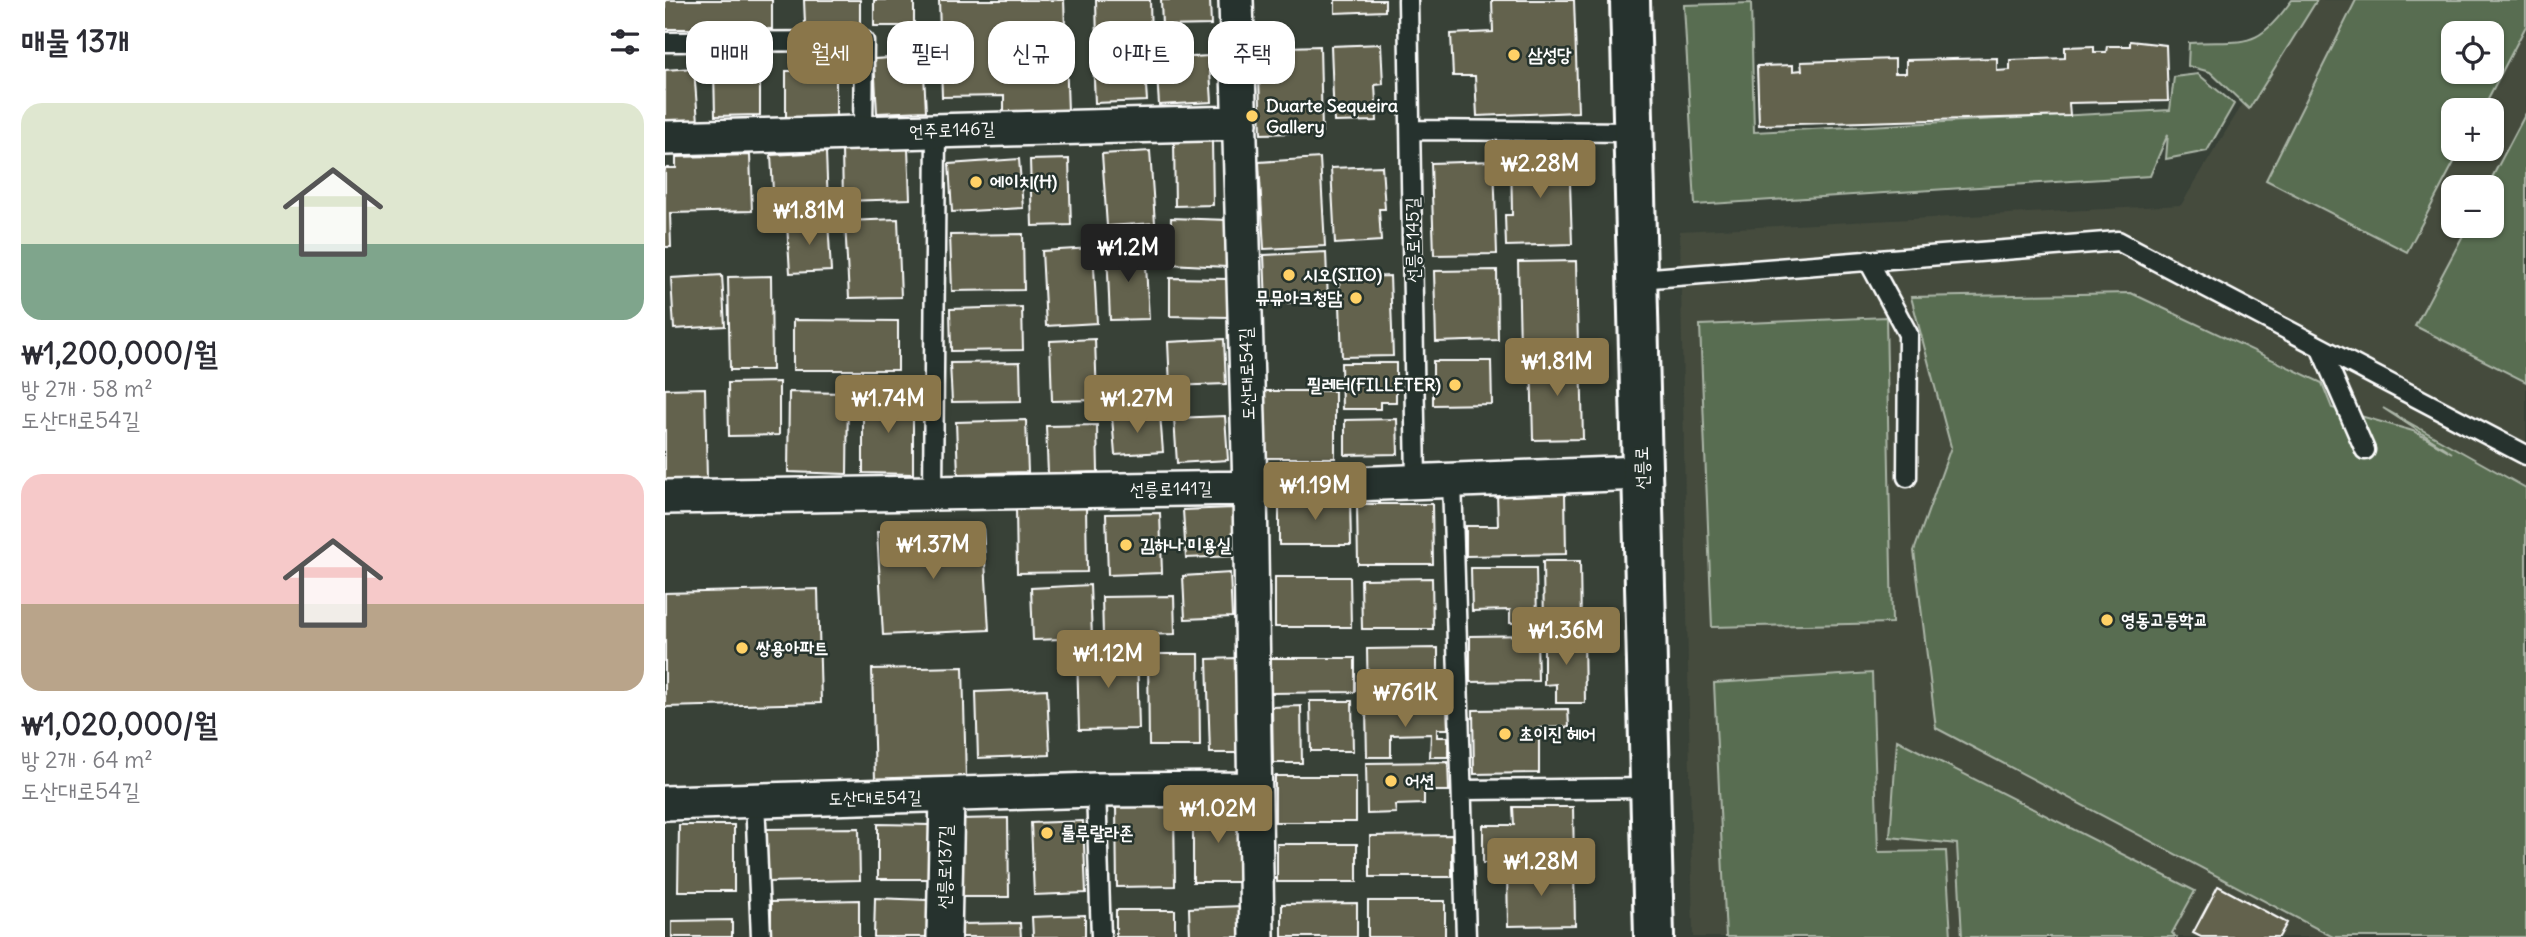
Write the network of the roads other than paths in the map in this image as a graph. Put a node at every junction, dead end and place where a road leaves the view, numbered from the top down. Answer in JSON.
{"nodes":[{"id":1,"x":1236,"y":0,"type":"edge"},
{"id":2,"x":1408,"y":0,"type":"edge"},
{"id":3,"x":1630,"y":0,"type":"edge"},
{"id":4,"x":665,"y":41,"type":"edge"},
{"id":5,"x":1240,"y":122,"type":"junction"},
{"id":6,"x":1412,"y":130,"type":"junction"},
{"id":7,"x":936,"y":131,"type":"junction"},
{"id":8,"x":1634,"y":132,"type":"junction"},
{"id":9,"x":863,"y":133,"type":"junction"},
{"id":10,"x":665,"y":138,"type":"edge"},
{"id":11,"x":1868,"y":260,"type":"junction"},
{"id":12,"x":1639,"y":279,"type":"junction"},
{"id":13,"x":2320,"y":347,"type":"junction"},
{"id":14,"x":2365,"y":450,"type":"dead end"},
{"id":15,"x":2526,"y":455,"type":"edge"},
{"id":16,"x":1642,"y":474,"type":"junction"},
{"id":17,"x":1907,"y":477,"type":"dead end"},
{"id":18,"x":1452,"y":480,"type":"junction"},
{"id":19,"x":1416,"y":481,"type":"junction"},
{"id":20,"x":1250,"y":488,"type":"junction"},
{"id":21,"x":933,"y":493,"type":"junction"},
{"id":22,"x":665,"y":497,"type":"edge"},
{"id":23,"x":1651,"y":788,"type":"junction"},
{"id":24,"x":1253,"y":789,"type":"junction"},
{"id":25,"x":1095,"y":790,"type":"junction"},
{"id":26,"x":1463,"y":790,"type":"junction"},
{"id":27,"x":947,"y":796,"type":"junction"},
{"id":28,"x":755,"y":800,"type":"junction"},
{"id":29,"x":665,"y":803,"type":"edge"},
{"id":30,"x":761,"y":937,"type":"edge"},
{"id":31,"x":944,"y":937,"type":"edge"},
{"id":32,"x":1101,"y":937,"type":"edge"},
{"id":33,"x":1257,"y":937,"type":"edge"},
{"id":34,"x":1467,"y":937,"type":"edge"},
{"id":35,"x":1654,"y":937,"type":"edge"}],
"edges":[{"from":1,"to":5,"type":"street","name":"도산대로54길"},
{"from":2,"to":6,"type":"lane","name":"선릉로145길"},
{"from":3,"to":8,"type":"main road","name":"선릉로"},
{"from":4,"to":9,"type":"lane"},
{"from":5,"to":7,"type":"street","name":"언주로146길"},
{"from":5,"to":20,"type":"street","name":"도산대로54길"},
{"from":6,"to":8,"type":"lane"},
{"from":6,"to":19,"type":"lane","name":"선릉로145길"},
{"from":7,"to":9,"type":"street","name":"언주로146길"},
{"from":7,"to":21,"type":"lane"},
{"from":8,"to":12,"type":"main road","name":"선릉로"},
{"from":9,"to":10,"type":"street","name":"언주로146길"},
{"from":11,"to":12,"type":"lane"},
{"from":11,"to":13,"type":"lane"},
{"from":11,"to":17,"type":"lane"},
{"from":12,"to":16,"type":"main road","name":"선릉로"},
{"from":13,"to":14,"type":"lane"},
{"from":13,"to":15,"type":"lane"},
{"from":16,"to":18,"type":"street","name":"선릉로141길"},
{"from":16,"to":23,"type":"main road","name":"선릉로"},
{"from":18,"to":19,"type":"street","name":"선릉로141길"},
{"from":18,"to":26,"type":"lane"},
{"from":19,"to":20,"type":"street","name":"선릉로141길"},
{"from":20,"to":21,"type":"street","name":"선릉로141길"},
{"from":20,"to":24,"type":"street","name":"도산대로54길"},
{"from":21,"to":22,"type":"street","name":"선릉로141길"},
{"from":23,"to":26,"type":"lane"},
{"from":23,"to":35,"type":"main road","name":"선릉로"},
{"from":24,"to":25,"type":"street","name":"도산대로54길"},
{"from":24,"to":33,"type":"street","name":"도산대로54길"},
{"from":25,"to":27,"type":"street","name":"도산대로54길"},
{"from":25,"to":32,"type":"lane"},
{"from":26,"to":34,"type":"lane"},
{"from":27,"to":28,"type":"street","name":"도산대로54길"},
{"from":27,"to":31,"type":"street","name":"선릉로137길"},
{"from":28,"to":29,"type":"street","name":"도산대로54길"},
{"from":28,"to":30,"type":"lane"}]}
